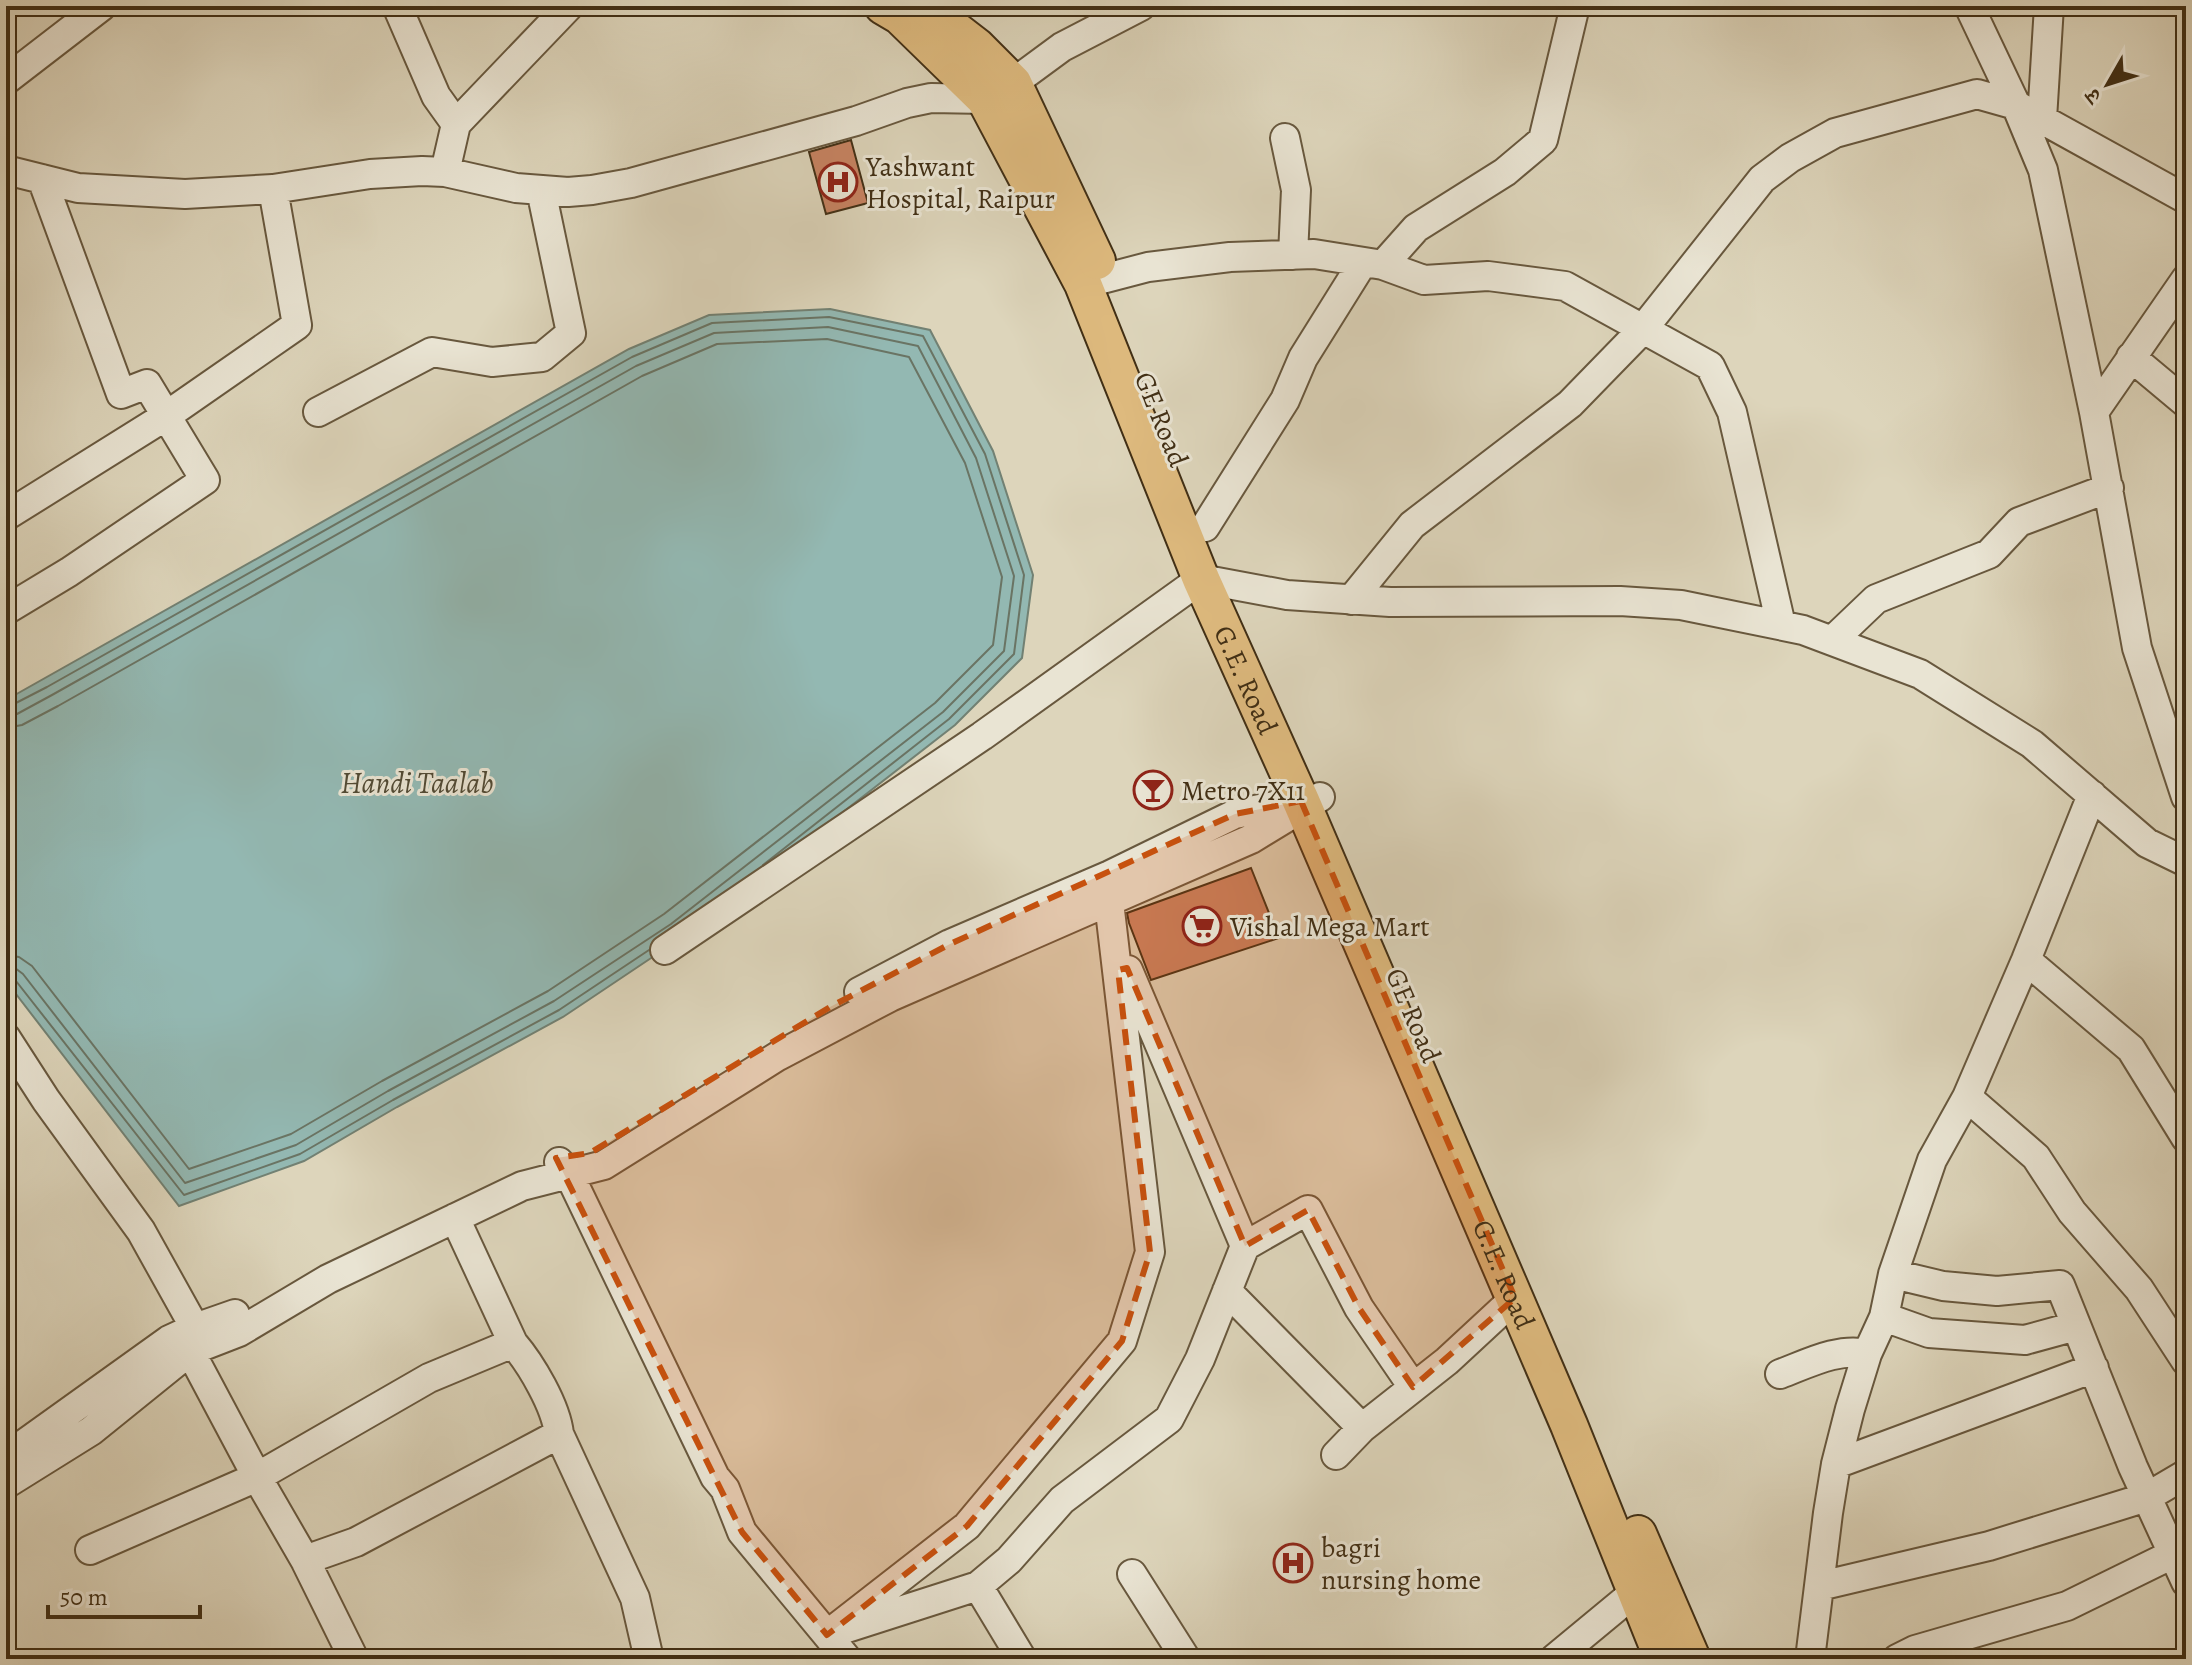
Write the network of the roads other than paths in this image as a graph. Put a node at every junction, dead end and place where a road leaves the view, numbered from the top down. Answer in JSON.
{"nodes":[{"id":1,"x":102,"y":6,"type":"edge"},
{"id":2,"x":397,"y":6,"type":"edge"},
{"id":3,"x":569,"y":6,"type":"edge"},
{"id":4,"x":883,"y":6,"type":"edge"},
{"id":5,"x":924,"y":6,"type":"edge"},
{"id":6,"x":956,"y":6,"type":"edge"},
{"id":7,"x":1141,"y":6,"type":"edge"},
{"id":8,"x":1575,"y":6,"type":"edge"},
{"id":9,"x":1969,"y":6,"type":"edge"},
{"id":10,"x":2049,"y":6,"type":"edge"},
{"id":11,"x":976,"y":46,"type":"junction"},
{"id":12,"x":6,"y":80,"type":"edge"},
{"id":13,"x":999,"y":91,"type":"junction"},
{"id":14,"x":2016,"y":105,"type":"junction"},
{"id":15,"x":2042,"y":119,"type":"junction"},
{"id":16,"x":456,"y":124,"type":"junction"},
{"id":17,"x":1285,"y":138,"type":"dead end"},
{"id":18,"x":6,"y":170,"type":"edge"},
{"id":19,"x":445,"y":172,"type":"junction"},
{"id":20,"x":42,"y":179,"type":"junction"},
{"id":21,"x":273,"y":189,"type":"junction"},
{"id":22,"x":541,"y":190,"type":"junction"},
{"id":23,"x":2186,"y":199,"type":"edge"},
{"id":24,"x":1293,"y":255,"type":"junction"},
{"id":25,"x":1373,"y":264,"type":"junction"},
{"id":26,"x":2186,"y":279,"type":"edge"},
{"id":27,"x":1094,"y":281,"type":"junction"},
{"id":28,"x":1643,"y":329,"type":"junction"},
{"id":29,"x":2131,"y":357,"type":"junction"},
{"id":30,"x":2186,"y":403,"type":"edge"},
{"id":31,"x":318,"y":412,"type":"dead end"},
{"id":32,"x":2094,"y":412,"type":"junction"},
{"id":33,"x":166,"y":416,"type":"junction"},
{"id":34,"x":2109,"y":488,"type":"junction"},
{"id":35,"x":6,"y":516,"type":"edge"},
{"id":36,"x":1205,"y":527,"type":"junction"},
{"id":37,"x":1214,"y":580,"type":"junction"},
{"id":38,"x":1351,"y":600,"type":"junction"},
{"id":39,"x":6,"y":610,"type":"edge"},
{"id":40,"x":1781,"y":625,"type":"junction"},
{"id":41,"x":1833,"y":640,"type":"junction"},
{"id":42,"x":2092,"y":795,"type":"junction"},
{"id":43,"x":2186,"y":797,"type":"edge"},
{"id":44,"x":1308,"y":802,"type":"junction"},
{"id":45,"x":2186,"y":862,"type":"edge"},
{"id":46,"x":1110,"y":889,"type":"junction"},
{"id":47,"x":1115,"y":940,"type":"junction"},
{"id":48,"x":665,"y":950,"type":"dead end"},
{"id":49,"x":2026,"y":960,"type":"junction"},
{"id":50,"x":6,"y":1038,"type":"edge"},
{"id":51,"x":1967,"y":1097,"type":"junction"},
{"id":52,"x":2186,"y":1138,"type":"edge"},
{"id":53,"x":563,"y":1166,"type":"junction"},
{"id":54,"x":455,"y":1218,"type":"junction"},
{"id":55,"x":1245,"y":1246,"type":"junction"},
{"id":56,"x":1893,"y":1274,"type":"junction"},
{"id":57,"x":1227,"y":1291,"type":"junction"},
{"id":58,"x":1515,"y":1298,"type":"junction"},
{"id":59,"x":1884,"y":1317,"type":"junction"},
{"id":60,"x":2076,"y":1326,"type":"junction"},
{"id":61,"x":192,"y":1339,"type":"junction"},
{"id":62,"x":513,"y":1343,"type":"junction"},
{"id":63,"x":1867,"y":1354,"type":"junction"},
{"id":64,"x":2186,"y":1361,"type":"edge"},
{"id":65,"x":2094,"y":1368,"type":"junction"},
{"id":66,"x":1780,"y":1374,"type":"dead end"},
{"id":67,"x":1413,"y":1387,"type":"junction"},
{"id":68,"x":1362,"y":1428,"type":"junction"},
{"id":69,"x":559,"y":1434,"type":"junction"},
{"id":70,"x":1336,"y":1455,"type":"dead end"},
{"id":71,"x":6,"y":1457,"type":"edge"},
{"id":72,"x":1836,"y":1464,"type":"junction"},
{"id":73,"x":2186,"y":1474,"type":"edge"},
{"id":74,"x":257,"y":1477,"type":"junction"},
{"id":75,"x":6,"y":1484,"type":"edge"},
{"id":76,"x":2147,"y":1497,"type":"junction"},
{"id":77,"x":90,"y":1550,"type":"dead end"},
{"id":78,"x":2173,"y":1554,"type":"junction"},
{"id":79,"x":305,"y":1560,"type":"junction"},
{"id":80,"x":1132,"y":1574,"type":"dead end"},
{"id":81,"x":2186,"y":1582,"type":"edge"},
{"id":82,"x":978,"y":1586,"type":"junction"},
{"id":83,"x":1820,"y":1586,"type":"junction"},
{"id":84,"x":1635,"y":1592,"type":"junction"},
{"id":85,"x":827,"y":1635,"type":"junction"},
{"id":86,"x":354,"y":1659,"type":"edge"},
{"id":87,"x":649,"y":1659,"type":"edge"},
{"id":88,"x":847,"y":1659,"type":"edge"},
{"id":89,"x":1022,"y":1659,"type":"edge"},
{"id":90,"x":1186,"y":1659,"type":"edge"},
{"id":91,"x":1554,"y":1659,"type":"edge"},
{"id":92,"x":1663,"y":1659,"type":"edge"},
{"id":93,"x":1692,"y":1659,"type":"edge"},
{"id":94,"x":1810,"y":1659,"type":"edge"},
{"id":95,"x":1897,"y":1659,"type":"edge"}],
"edges":[{"from":1,"to":12,"type":"street"},
{"from":2,"to":16,"type":"street"},
{"from":3,"to":16,"type":"street"},
{"from":4,"to":13,"type":"main road"},
{"from":5,"to":11,"type":"main road","name":"GE Road"},
{"from":6,"to":11,"type":"street"},
{"from":7,"to":13,"type":"street"},
{"from":8,"to":25,"type":"street"},
{"from":9,"to":14,"type":"street"},
{"from":10,"to":15,"type":"street"},
{"from":11,"to":13,"type":"main road","name":"GE Road"},
{"from":13,"to":22,"type":"street"},
{"from":13,"to":27,"type":"main road","name":"GE Road"},
{"from":14,"to":15,"type":"street"},
{"from":14,"to":28,"type":"street"},
{"from":14,"to":32,"type":"street"},
{"from":15,"to":23,"type":"street"},
{"from":16,"to":19,"type":"street"},
{"from":17,"to":24,"type":"street"},
{"from":18,"to":20,"type":"street"},
{"from":19,"to":21,"type":"street"},
{"from":19,"to":22,"type":"street"},
{"from":20,"to":21,"type":"street"},
{"from":20,"to":33,"type":"street"},
{"from":21,"to":33,"type":"street"},
{"from":22,"to":31,"type":"street"},
{"from":24,"to":25,"type":"street"},
{"from":24,"to":27,"type":"street"},
{"from":25,"to":28,"type":"street"},
{"from":25,"to":36,"type":"street"},
{"from":26,"to":29,"type":"street"},
{"from":27,"to":36,"type":"main road","name":"GE Road"},
{"from":27,"to":37,"type":"main road"},
{"from":28,"to":38,"type":"street"},
{"from":28,"to":40,"type":"street"},
{"from":29,"to":30,"type":"street"},
{"from":29,"to":32,"type":"street"},
{"from":32,"to":34,"type":"street"},
{"from":33,"to":35,"type":"street"},
{"from":33,"to":39,"type":"street"},
{"from":34,"to":41,"type":"street"},
{"from":34,"to":43,"type":"street"},
{"from":36,"to":37,"type":"main road","name":"GE Road"},
{"from":37,"to":38,"type":"street"},
{"from":37,"to":44,"type":"main road","name":"GE Road"},
{"from":37,"to":48,"type":"street"},
{"from":38,"to":40,"type":"street"},
{"from":40,"to":41,"type":"street"},
{"from":41,"to":42,"type":"street"},
{"from":42,"to":45,"type":"street"},
{"from":42,"to":49,"type":"street"},
{"from":44,"to":46,"type":"street"},
{"from":44,"to":58,"type":"main road","name":"G.E. Road"},
{"from":44,"to":93,"type":"main road","name":"GE Road"},
{"from":46,"to":47,"type":"street"},
{"from":46,"to":53,"type":"street"},
{"from":47,"to":55,"type":"street"},
{"from":47,"to":85,"type":"street"},
{"from":49,"to":51,"type":"street"},
{"from":49,"to":52,"type":"street"},
{"from":50,"to":61,"type":"street"},
{"from":51,"to":56,"type":"street"},
{"from":51,"to":64,"type":"street"},
{"from":53,"to":54,"type":"street"},
{"from":53,"to":61,"type":"street"},
{"from":53,"to":85,"type":"street"},
{"from":54,"to":61,"type":"street"},
{"from":54,"to":62,"type":"street"},
{"from":55,"to":57,"type":"street"},
{"from":55,"to":67,"type":"street"},
{"from":56,"to":59,"type":"street"},
{"from":56,"to":60,"type":"street"},
{"from":57,"to":68,"type":"street"},
{"from":57,"to":82,"type":"street"},
{"from":58,"to":67,"type":"street"},
{"from":58,"to":84,"type":"main road","name":"G.E. Road"},
{"from":59,"to":60,"type":"street"},
{"from":59,"to":63,"type":"street"},
{"from":60,"to":65,"type":"street"},
{"from":61,"to":71,"type":"street"},
{"from":61,"to":74,"type":"street"},
{"from":61,"to":75,"type":"street"},
{"from":62,"to":69,"type":"street"},
{"from":62,"to":74,"type":"street"},
{"from":63,"to":66,"type":"street"},
{"from":63,"to":72,"type":"street"},
{"from":65,"to":72,"type":"street"},
{"from":65,"to":76,"type":"street"},
{"from":67,"to":68,"type":"street"},
{"from":68,"to":70,"type":"street"},
{"from":69,"to":79,"type":"street"},
{"from":69,"to":87,"type":"street"},
{"from":72,"to":83,"type":"street"},
{"from":73,"to":76,"type":"street"},
{"from":74,"to":77,"type":"street"},
{"from":74,"to":79,"type":"street"},
{"from":76,"to":78,"type":"street"},
{"from":76,"to":83,"type":"street"},
{"from":78,"to":81,"type":"street"},
{"from":78,"to":95,"type":"street"},
{"from":79,"to":86,"type":"street"},
{"from":80,"to":90,"type":"street"},
{"from":82,"to":85,"type":"street"},
{"from":82,"to":89,"type":"street"},
{"from":83,"to":94,"type":"street"},
{"from":84,"to":91,"type":"street"},
{"from":84,"to":92,"type":"main road","name":"G.E. Road"},
{"from":85,"to":88,"type":"street"}]}
